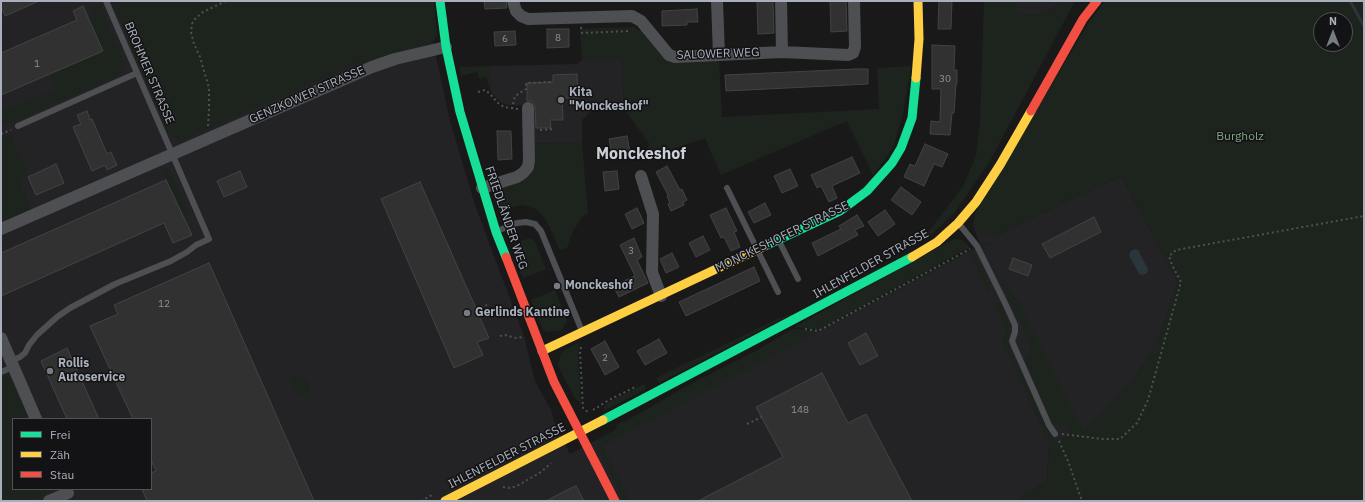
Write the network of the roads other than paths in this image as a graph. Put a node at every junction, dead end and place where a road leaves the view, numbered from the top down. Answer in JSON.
{"nodes":[{"id":1,"x":106,"y":1,"type":"edge"},
{"id":2,"x":440,"y":1,"type":"edge"},
{"id":3,"x":513,"y":1,"type":"edge"},
{"id":4,"x":716,"y":1,"type":"edge"},
{"id":5,"x":780,"y":1,"type":"edge"},
{"id":6,"x":854,"y":1,"type":"edge"},
{"id":7,"x":918,"y":1,"type":"edge"},
{"id":8,"x":1097,"y":1,"type":"edge"},
{"id":9,"x":446,"y":47,"type":"junction"},
{"id":10,"x":782,"y":52,"type":"junction"},
{"id":11,"x":719,"y":55,"type":"junction"},
{"id":12,"x":137,"y":73,"type":"junction"},
{"id":13,"x":528,"y":108,"type":"road end"},
{"id":14,"x":18,"y":126,"type":"road end"},
{"id":15,"x":172,"y":154,"type":"junction"},
{"id":16,"x":641,"y":176,"type":"dead end"},
{"id":17,"x":482,"y":188,"type":"junction"},
{"id":18,"x":727,"y":188,"type":"dead end"},
{"id":19,"x":958,"y":223,"type":"junction"},
{"id":20,"x":1,"y":229,"type":"edge"},
{"id":21,"x":496,"y":232,"type":"junction"},
{"id":22,"x":779,"y":240,"type":"junction"},
{"id":23,"x":757,"y":251,"type":"junction"},
{"id":24,"x":798,"y":279,"type":"dead end"},
{"id":25,"x":778,"y":292,"type":"dead end"},
{"id":26,"x":661,"y":296,"type":"junction"},
{"id":27,"x":582,"y":332,"type":"junction"},
{"id":28,"x":1,"y":338,"type":"edge"},
{"id":29,"x":542,"y":351,"type":"junction"},
{"id":30,"x":12,"y":364,"type":"junction"},
{"id":31,"x":1,"y":372,"type":"edge"},
{"id":32,"x":36,"y":418,"type":"edge"},
{"id":33,"x":580,"y":432,"type":"junction"},
{"id":34,"x":1055,"y":434,"type":"road end"},
{"id":35,"x":69,"y":494,"type":"edge"},
{"id":36,"x":50,"y":501,"type":"edge"},
{"id":37,"x":445,"y":501,"type":"edge"},
{"id":38,"x":615,"y":501,"type":"edge"}],
"edges":[{"from":1,"to":12,"type":"lane","name":"BROHMER STRASSE"},
{"from":2,"to":9,"type":"street","name":"FRIEDLÄNDER WEG"},
{"from":3,"to":11,"type":"street","name":"SALOWER WEG"},
{"from":4,"to":11,"type":"street"},
{"from":5,"to":10,"type":"street"},
{"from":6,"to":10,"type":"street","name":"SALOWER WEG"},
{"from":7,"to":22,"type":"street","name":"MONCKESHOFER STRASSE"},
{"from":8,"to":19,"type":"street","name":"IHLENFELDER STRASSE"},
{"from":9,"to":15,"type":"street","name":"GENZKOWER STRASSE"},
{"from":9,"to":17,"type":"street","name":"FRIEDLÄNDER WEG"},
{"from":10,"to":11,"type":"street","name":"SALOWER WEG"},
{"from":12,"to":14,"type":"lane"},
{"from":12,"to":15,"type":"lane","name":"BROHMER STRASSE"},
{"from":13,"to":17,"type":"street"},
{"from":15,"to":20,"type":"street","name":"GENZKOWER STRASSE"},
{"from":15,"to":30,"type":"lane"},
{"from":16,"to":26,"type":"street"},
{"from":17,"to":21,"type":"street","name":"FRIEDLÄNDER WEG"},
{"from":18,"to":23,"type":"lane"},
{"from":19,"to":33,"type":"street","name":"IHLENFELDER STRASSE"},
{"from":19,"to":34,"type":"lane"},
{"from":21,"to":27,"type":"lane"},
{"from":21,"to":29,"type":"street","name":"FRIEDLÄNDER WEG"},
{"from":22,"to":23,"type":"street","name":"MONCKESHOFER STRASSE"},
{"from":22,"to":24,"type":"lane"},
{"from":23,"to":25,"type":"lane"},
{"from":23,"to":26,"type":"street","name":"MONCKESHOFER STRASSE"},
{"from":26,"to":27,"type":"street","name":"MONCKESHOFER STRASSE"},
{"from":27,"to":29,"type":"street","name":"MONCKESHOFER STRASSE"},
{"from":28,"to":30,"type":"street"},
{"from":29,"to":33,"type":"street","name":"FRIEDLÄNDER WEG"},
{"from":30,"to":31,"type":"lane"},
{"from":30,"to":32,"type":"street"},
{"from":33,"to":37,"type":"street","name":"IHLENFELDER STRASSE"},
{"from":33,"to":38,"type":"street","name":"IHLENFELDER STRASSE"},
{"from":35,"to":36,"type":"street"}]}
